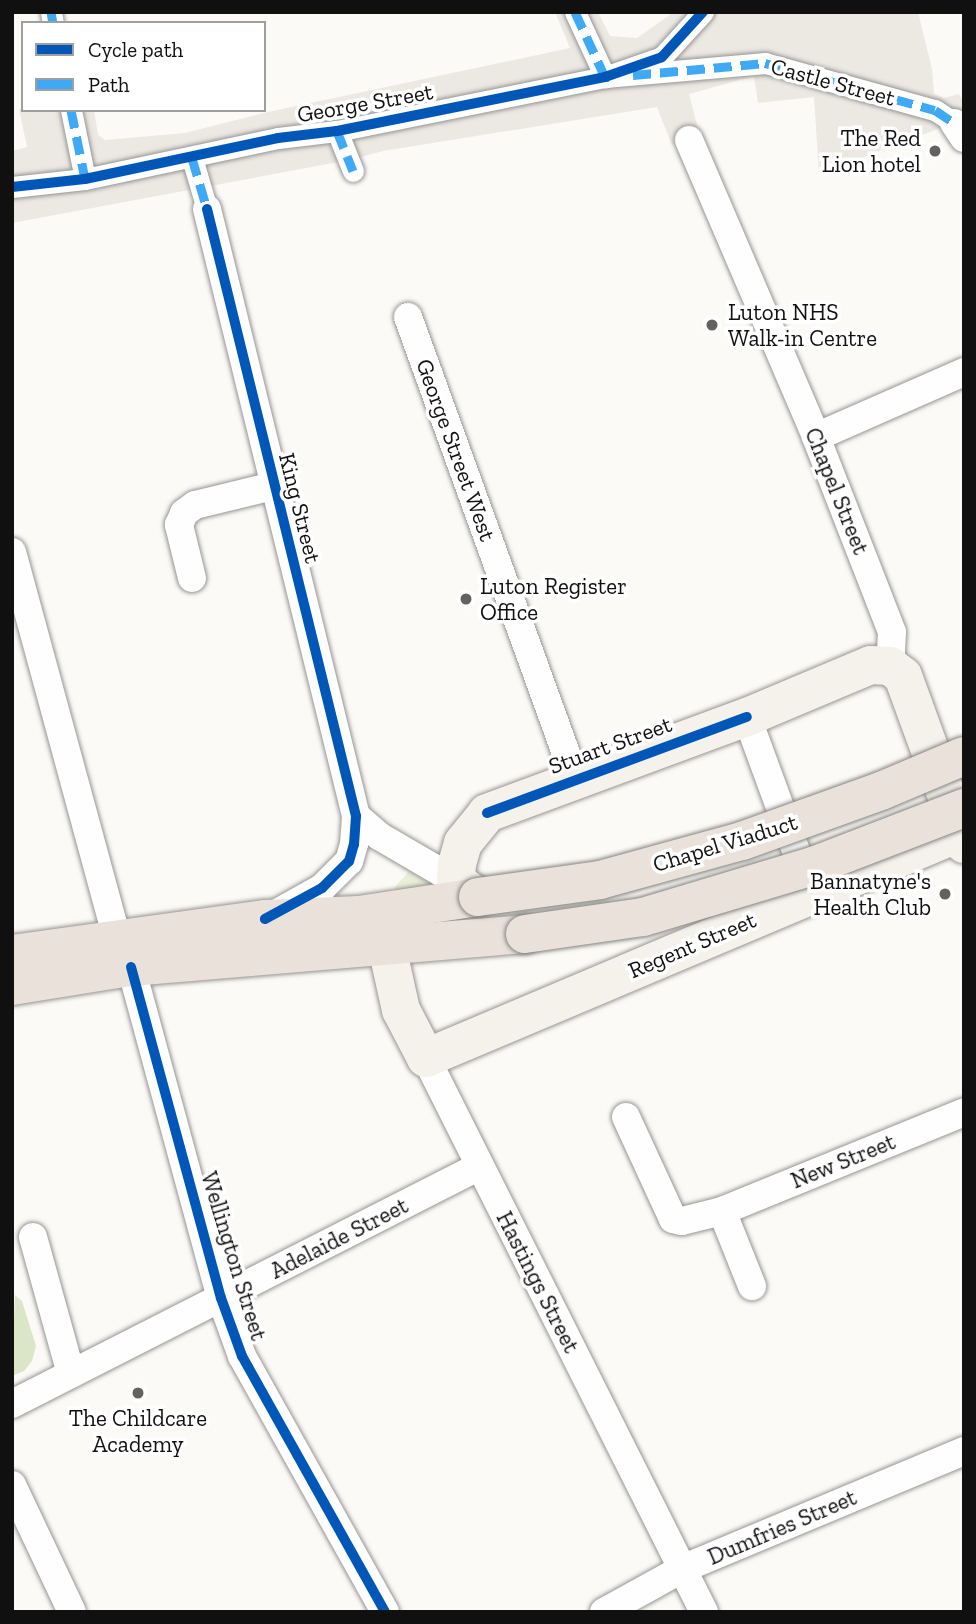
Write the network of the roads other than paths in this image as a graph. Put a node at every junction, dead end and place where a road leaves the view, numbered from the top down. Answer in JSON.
{"nodes":[{"id":1,"x":575,"y":12,"type":"edge"},
{"id":2,"x":703,"y":12,"type":"edge"},
{"id":3,"x":605,"y":77,"type":"junction"},
{"id":4,"x":71,"y":112,"type":"edge"},
{"id":5,"x":337,"y":131,"type":"junction"},
{"id":6,"x":959,"y":131,"type":"edge"},
{"id":7,"x":689,"y":140,"type":"dead end"},
{"id":8,"x":192,"y":158,"type":"junction"},
{"id":9,"x":353,"y":171,"type":"dead end"},
{"id":10,"x":85,"y":179,"type":"junction"},
{"id":11,"x":12,"y":187,"type":"edge"},
{"id":12,"x":207,"y":209,"type":"joint"},
{"id":13,"x":408,"y":317,"type":"dead end"},
{"id":14,"x":964,"y":372,"type":"edge"},
{"id":15,"x":816,"y":437,"type":"junction"},
{"id":16,"x":273,"y":486,"type":"junction"},
{"id":17,"x":12,"y":552,"type":"edge"},
{"id":18,"x":192,"y":578,"type":"dead end"},
{"id":19,"x":890,"y":666,"type":"junction"},
{"id":20,"x":747,"y":717,"type":"junction"},
{"id":21,"x":964,"y":756,"type":"edge"},
{"id":22,"x":576,"y":780,"type":"junction"},
{"id":23,"x":356,"y":816,"type":"junction"},
{"id":24,"x":962,"y":829,"type":"edge"},
{"id":25,"x":467,"y":889,"type":"junction"},
{"id":26,"x":812,"y":895,"type":"junction"},
{"id":27,"x":265,"y":919,"type":"junction"},
{"id":28,"x":387,"y":947,"type":"junction"},
{"id":29,"x":124,"y":953,"type":"junction"},
{"id":30,"x":12,"y":954,"type":"edge"},
{"id":31,"x":12,"y":986,"type":"edge"},
{"id":32,"x":426,"y":1058,"type":"junction"},
{"id":33,"x":964,"y":1112,"type":"edge"},
{"id":34,"x":626,"y":1117,"type":"dead end"},
{"id":35,"x":478,"y":1167,"type":"junction"},
{"id":36,"x":722,"y":1211,"type":"junction"},
{"id":37,"x":33,"y":1237,"type":"dead end"},
{"id":38,"x":752,"y":1286,"type":"dead end"},
{"id":39,"x":221,"y":1298,"type":"junction"},
{"id":40,"x":71,"y":1374,"type":"junction"},
{"id":41,"x":12,"y":1404,"type":"edge"},
{"id":42,"x":964,"y":1451,"type":"edge"},
{"id":43,"x":12,"y":1485,"type":"edge"},
{"id":44,"x":682,"y":1569,"type":"junction"},
{"id":45,"x":72,"y":1612,"type":"edge"},
{"id":46,"x":385,"y":1612,"type":"edge"},
{"id":47,"x":604,"y":1612,"type":"edge"},
{"id":48,"x":704,"y":1612,"type":"edge"}],
"edges":[{"from":1,"to":3,"type":"street"},
{"from":2,"to":3,"type":"street","name":"George Street"},
{"from":3,"to":5,"type":"street","name":"George Street"},
{"from":3,"to":6,"type":"street","name":"Castle Street"},
{"from":4,"to":10,"type":"street"},
{"from":5,"to":8,"type":"street","name":"George Street"},
{"from":5,"to":9,"type":"street"},
{"from":7,"to":15,"type":"street","name":"Chapel Street"},
{"from":8,"to":10,"type":"street","name":"George Street"},
{"from":8,"to":12,"type":"street","name":"King Street"},
{"from":10,"to":11,"type":"street","name":"George Street"},
{"from":12,"to":16,"type":"street","name":"King Street"},
{"from":13,"to":22,"type":"street","name":"George Street West"},
{"from":14,"to":15,"type":"street"},
{"from":15,"to":19,"type":"street","name":"Chapel Street"},
{"from":16,"to":18,"type":"street"},
{"from":16,"to":23,"type":"street","name":"King Street"},
{"from":17,"to":29,"type":"street","name":"Wellington Street"},
{"from":19,"to":20,"type":"main road","name":"Stuart Street"},
{"from":19,"to":24,"type":"main road"},
{"from":20,"to":22,"type":"main road","name":"Stuart Street"},
{"from":20,"to":26,"type":"street"},
{"from":21,"to":25,"type":"highway","name":"Chapel Viaduct","bridge":true},
{"from":22,"to":25,"type":"main road","name":"Stuart Street"},
{"from":23,"to":25,"type":"street"},
{"from":23,"to":27,"type":"street"},
{"from":24,"to":26,"type":"main road","name":"Regent Street"},
{"from":24,"to":28,"type":"highway","name":"Chapel Viaduct","bridge":true},
{"from":25,"to":27,"type":"highway"},
{"from":26,"to":32,"type":"main road","name":"Regent Street"},
{"from":27,"to":29,"type":"highway"},
{"from":28,"to":29,"type":"highway"},
{"from":28,"to":32,"type":"main road","name":"Hastings Street"},
{"from":29,"to":30,"type":"highway"},
{"from":29,"to":31,"type":"highway"},
{"from":29,"to":39,"type":"street","name":"Wellington Street"},
{"from":32,"to":35,"type":"street","name":"Hastings Street"},
{"from":33,"to":36,"type":"street","name":"New Street"},
{"from":34,"to":36,"type":"street","name":"New Street"},
{"from":35,"to":39,"type":"street","name":"Adelaide Street"},
{"from":35,"to":44,"type":"street","name":"Hastings Street"},
{"from":36,"to":38,"type":"street"},
{"from":37,"to":40,"type":"street"},
{"from":39,"to":40,"type":"street","name":"Adelaide Street"},
{"from":39,"to":46,"type":"street","name":"Wellington Street"},
{"from":40,"to":41,"type":"street","name":"Adelaide Street"},
{"from":42,"to":44,"type":"street","name":"Dumfries Street"},
{"from":43,"to":45,"type":"street"},
{"from":44,"to":47,"type":"street","name":"Dumfries Street"},
{"from":44,"to":48,"type":"street","name":"Hastings Street"}]}
